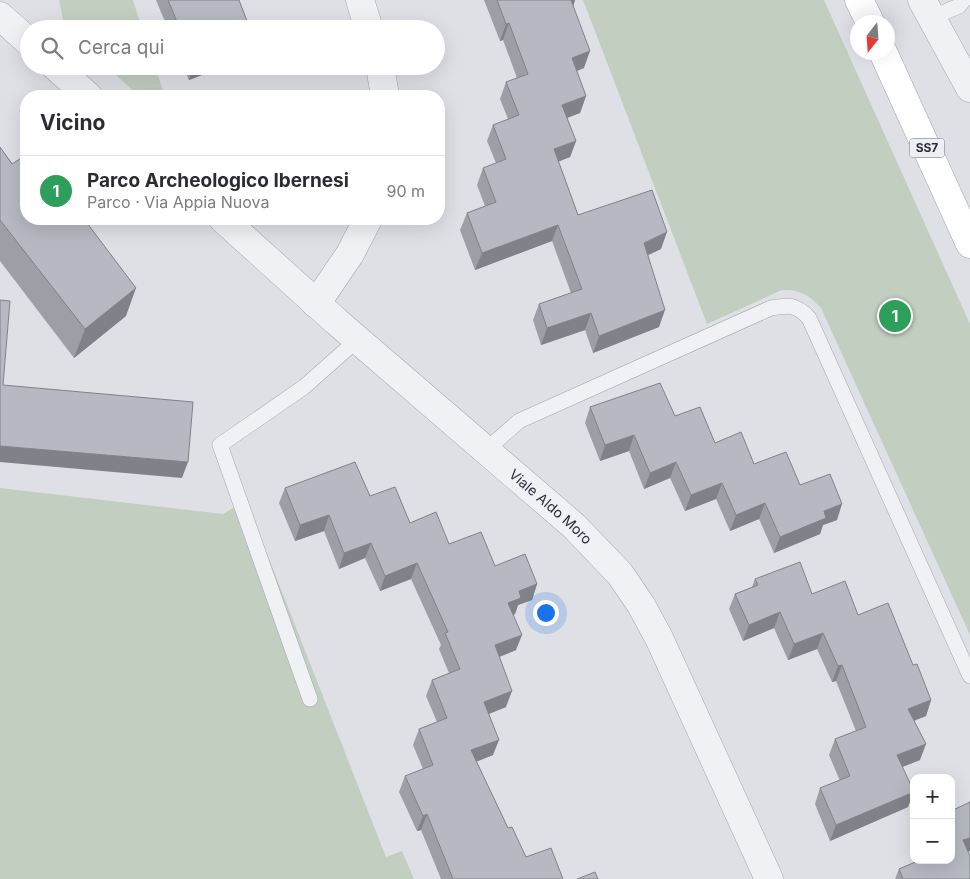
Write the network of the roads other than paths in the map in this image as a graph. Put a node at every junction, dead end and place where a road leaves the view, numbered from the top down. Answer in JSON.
{"nodes":[{"id":1,"x":360,"y":0,"type":"edge"},
{"id":2,"x":859,"y":0,"type":"edge"},
{"id":3,"x":964,"y":0,"type":"edge"},
{"id":4,"x":928,"y":8,"type":"edge"},
{"id":5,"x":866,"y":15,"type":"edge"},
{"id":6,"x":0,"y":16,"type":"edge"},
{"id":7,"x":366,"y":20,"type":"edge"},
{"id":8,"x":20,"y":34,"type":"edge"},
{"id":9,"x":887,"y":60,"type":"edge"},
{"id":10,"x":65,"y":75,"type":"edge"},
{"id":11,"x":382,"y":75,"type":"edge"},
{"id":12,"x":970,"y":88,"type":"edge"},
{"id":13,"x":81,"y":90,"type":"edge"},
{"id":14,"x":384,"y":90,"type":"edge"},
{"id":15,"x":230,"y":225,"type":"edge"},
{"id":16,"x":365,"y":225,"type":"edge"},
{"id":17,"x":970,"y":244,"type":"edge"},
{"id":18,"x":316,"y":304,"type":"junction"},
{"id":19,"x":357,"y":340,"type":"junction"},
{"id":20,"x":486,"y":450,"type":"junction"},
{"id":21,"x":970,"y":676,"type":"edge"},
{"id":22,"x":310,"y":699,"type":"dead end"},
{"id":23,"x":769,"y":879,"type":"edge"}],
"edges":[{"from":1,"to":7,"type":"street"},
{"from":2,"to":5,"type":"main road"},
{"from":3,"to":4,"type":"lane"},
{"from":4,"to":12,"type":"street"},
{"from":6,"to":8,"type":"street"},
{"from":9,"to":17,"type":"main road","number":"SS7"},
{"from":10,"to":13,"type":"street"},
{"from":11,"to":14,"type":"street"},
{"from":15,"to":18,"type":"street","name":"Viale Aldo Moro"},
{"from":16,"to":18,"type":"street"},
{"from":18,"to":19,"type":"street","name":"Viale Aldo Moro"},
{"from":19,"to":20,"type":"street","name":"Viale Aldo Moro"},
{"from":19,"to":22,"type":"lane"},
{"from":20,"to":21,"type":"lane"},
{"from":20,"to":23,"type":"street","name":"Viale Aldo Moro"}]}
